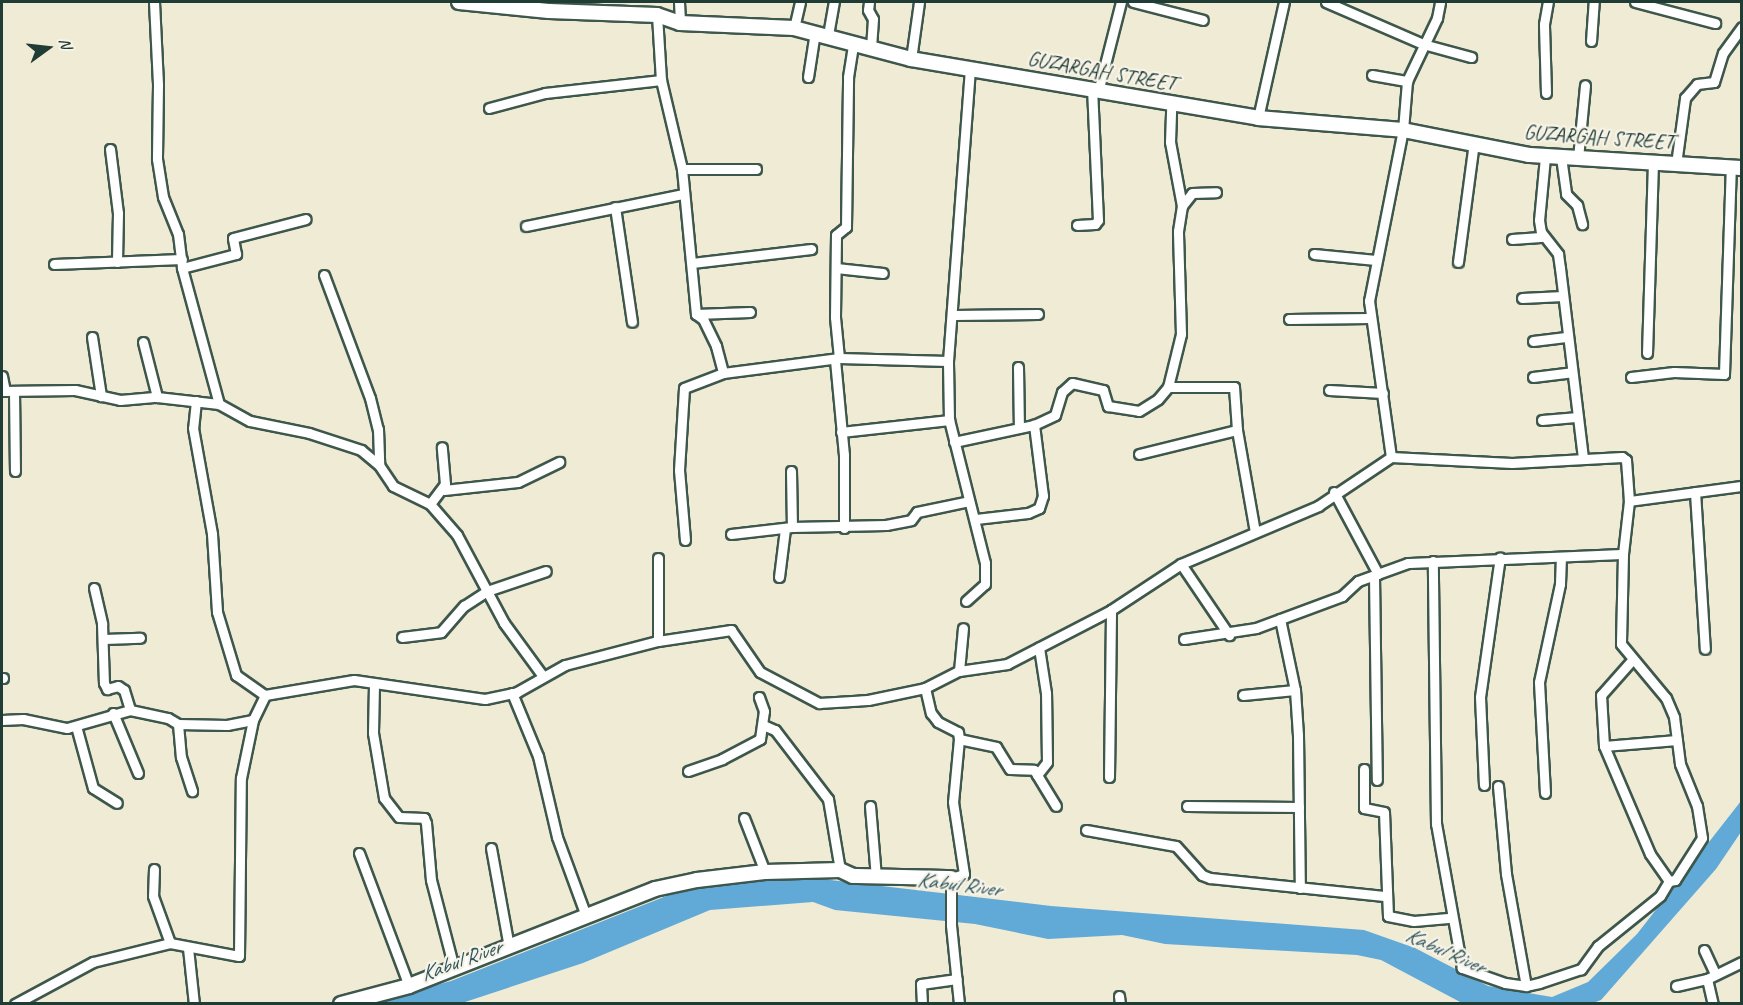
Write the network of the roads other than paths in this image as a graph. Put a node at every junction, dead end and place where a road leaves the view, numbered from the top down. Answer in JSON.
{"nodes":[{"id":1,"x":154,"y":2,"type":"edge"},
{"id":2,"x":459,"y":2,"type":"edge"},
{"id":3,"x":680,"y":2,"type":"edge"},
{"id":4,"x":800,"y":2,"type":"edge"},
{"id":5,"x":834,"y":2,"type":"edge"},
{"id":6,"x":869,"y":2,"type":"edge"},
{"id":7,"x":920,"y":2,"type":"edge"},
{"id":8,"x":1121,"y":2,"type":"edge"},
{"id":9,"x":1132,"y":2,"type":"edge"},
{"id":10,"x":1284,"y":2,"type":"edge"},
{"id":11,"x":1326,"y":2,"type":"edge"},
{"id":12,"x":1548,"y":2,"type":"edge"},
{"id":13,"x":1594,"y":2,"type":"edge"},
{"id":14,"x":1635,"y":2,"type":"edge"},
{"id":15,"x":1436,"y":3,"type":"edge"},
{"id":16,"x":657,"y":15,"type":"junction"},
{"id":17,"x":1203,"y":20,"type":"dead end"},
{"id":18,"x":680,"y":23,"type":"junction"},
{"id":19,"x":1715,"y":23,"type":"dead end"},
{"id":20,"x":1742,"y":27,"type":"edge"},
{"id":21,"x":794,"y":28,"type":"junction"},
{"id":22,"x":821,"y":34,"type":"junction"},
{"id":23,"x":1591,"y":41,"type":"dead end"},
{"id":24,"x":853,"y":44,"type":"junction"},
{"id":25,"x":1423,"y":44,"type":"junction"},
{"id":26,"x":871,"y":46,"type":"junction"},
{"id":27,"x":1471,"y":57,"type":"dead end"},
{"id":28,"x":912,"y":58,"type":"junction"},
{"id":29,"x":970,"y":69,"type":"junction"},
{"id":30,"x":1372,"y":75,"type":"dead end"},
{"id":31,"x":808,"y":77,"type":"dead end"},
{"id":32,"x":661,"y":80,"type":"junction"},
{"id":33,"x":1407,"y":81,"type":"junction"},
{"id":34,"x":1585,"y":85,"type":"dead end"},
{"id":35,"x":1095,"y":91,"type":"junction"},
{"id":36,"x":1546,"y":93,"type":"dead end"},
{"id":37,"x":1171,"y":105,"type":"junction"},
{"id":38,"x":489,"y":108,"type":"dead end"},
{"id":39,"x":1258,"y":118,"type":"junction"},
{"id":40,"x":1403,"y":130,"type":"junction"},
{"id":41,"x":1474,"y":142,"type":"junction"},
{"id":42,"x":110,"y":149,"type":"dead end"},
{"id":43,"x":1545,"y":157,"type":"junction"},
{"id":44,"x":1561,"y":157,"type":"junction"},
{"id":45,"x":1578,"y":158,"type":"junction"},
{"id":46,"x":1653,"y":162,"type":"junction"},
{"id":47,"x":1676,"y":164,"type":"junction"},
{"id":48,"x":1736,"y":167,"type":"edge"},
{"id":49,"x":756,"y":169,"type":"dead end"},
{"id":50,"x":682,"y":170,"type":"junction"},
{"id":51,"x":1216,"y":192,"type":"dead end"},
{"id":52,"x":683,"y":194,"type":"junction"},
{"id":53,"x":1182,"y":206,"type":"junction"},
{"id":54,"x":615,"y":207,"type":"junction"},
{"id":55,"x":306,"y":219,"type":"dead end"},
{"id":56,"x":1582,"y":224,"type":"dead end"},
{"id":57,"x":1077,"y":225,"type":"dead end"},
{"id":58,"x":526,"y":226,"type":"dead end"},
{"id":59,"x":1544,"y":237,"type":"junction"},
{"id":60,"x":1512,"y":239,"type":"dead end"},
{"id":61,"x":811,"y":249,"type":"dead end"},
{"id":62,"x":1314,"y":254,"type":"dead end"},
{"id":63,"x":1376,"y":260,"type":"junction"},
{"id":64,"x":117,"y":262,"type":"junction"},
{"id":65,"x":692,"y":262,"type":"junction"},
{"id":66,"x":1458,"y":262,"type":"dead end"},
{"id":67,"x":54,"y":264,"type":"dead end"},
{"id":68,"x":182,"y":264,"type":"junction"},
{"id":69,"x":836,"y":268,"type":"junction"},
{"id":70,"x":883,"y":273,"type":"dead end"},
{"id":71,"x":324,"y":275,"type":"dead end"},
{"id":72,"x":1563,"y":296,"type":"junction"},
{"id":73,"x":1522,"y":298,"type":"dead end"},
{"id":74,"x":750,"y":312,"type":"dead end"},
{"id":75,"x":696,"y":314,"type":"junction"},
{"id":76,"x":1038,"y":314,"type":"dead end"},
{"id":77,"x":954,"y":315,"type":"junction"},
{"id":78,"x":1370,"y":318,"type":"junction"},
{"id":79,"x":1289,"y":319,"type":"dead end"},
{"id":80,"x":632,"y":322,"type":"dead end"},
{"id":81,"x":92,"y":337,"type":"dead end"},
{"id":82,"x":1568,"y":337,"type":"junction"},
{"id":83,"x":1533,"y":341,"type":"dead end"},
{"id":84,"x":143,"y":342,"type":"dead end"},
{"id":85,"x":1647,"y":353,"type":"dead end"},
{"id":86,"x":837,"y":359,"type":"junction"},
{"id":87,"x":948,"y":361,"type":"junction"},
{"id":88,"x":1018,"y":367,"type":"dead end"},
{"id":89,"x":1572,"y":372,"type":"junction"},
{"id":90,"x":723,"y":373,"type":"junction"},
{"id":91,"x":2,"y":376,"type":"edge"},
{"id":92,"x":1533,"y":376,"type":"dead end"},
{"id":93,"x":1631,"y":377,"type":"dead end"},
{"id":94,"x":1168,"y":387,"type":"junction"},
{"id":95,"x":1329,"y":390,"type":"dead end"},
{"id":96,"x":7,"y":391,"type":"edge"},
{"id":97,"x":1383,"y":393,"type":"junction"},
{"id":98,"x":101,"y":396,"type":"junction"},
{"id":99,"x":157,"y":397,"type":"junction"},
{"id":100,"x":196,"y":401,"type":"junction"},
{"id":101,"x":219,"y":404,"type":"junction"},
{"id":102,"x":1578,"y":417,"type":"junction"},
{"id":103,"x":949,"y":420,"type":"junction"},
{"id":104,"x":1542,"y":420,"type":"dead end"},
{"id":105,"x":1035,"y":425,"type":"junction"},
{"id":106,"x":1019,"y":428,"type":"junction"},
{"id":107,"x":1237,"y":430,"type":"junction"},
{"id":108,"x":841,"y":432,"type":"junction"},
{"id":109,"x":954,"y":442,"type":"junction"},
{"id":110,"x":442,"y":447,"type":"dead end"},
{"id":111,"x":1139,"y":454,"type":"dead end"},
{"id":112,"x":1391,"y":457,"type":"junction"},
{"id":113,"x":1583,"y":459,"type":"junction"},
{"id":114,"x":559,"y":462,"type":"dead end"},
{"id":115,"x":379,"y":465,"type":"junction"},
{"id":116,"x":15,"y":471,"type":"dead end"},
{"id":117,"x":791,"y":471,"type":"dead end"},
{"id":118,"x":1742,"y":486,"type":"edge"},
{"id":119,"x":444,"y":490,"type":"junction"},
{"id":120,"x":1334,"y":492,"type":"junction"},
{"id":121,"x":1695,"y":492,"type":"junction"},
{"id":122,"x":969,"y":501,"type":"junction"},
{"id":123,"x":1629,"y":501,"type":"junction"},
{"id":124,"x":430,"y":504,"type":"junction"},
{"id":125,"x":976,"y":519,"type":"junction"},
{"id":126,"x":788,"y":528,"type":"junction"},
{"id":127,"x":844,"y":528,"type":"junction"},
{"id":128,"x":1255,"y":532,"type":"junction"},
{"id":129,"x":731,"y":534,"type":"dead end"},
{"id":130,"x":686,"y":540,"type":"dead end"},
{"id":131,"x":1623,"y":554,"type":"junction"},
{"id":132,"x":1500,"y":557,"type":"junction"},
{"id":133,"x":1561,"y":557,"type":"junction"},
{"id":134,"x":658,"y":558,"type":"dead end"},
{"id":135,"x":1432,"y":561,"type":"junction"},
{"id":136,"x":1181,"y":564,"type":"junction"},
{"id":137,"x":546,"y":571,"type":"dead end"},
{"id":138,"x":1376,"y":575,"type":"junction"},
{"id":139,"x":779,"y":577,"type":"dead end"},
{"id":140,"x":94,"y":588,"type":"dead end"},
{"id":141,"x":487,"y":591,"type":"junction"},
{"id":142,"x":966,"y":601,"type":"dead end"},
{"id":143,"x":1111,"y":610,"type":"junction"},
{"id":144,"x":1280,"y":619,"type":"junction"},
{"id":145,"x":963,"y":628,"type":"dead end"},
{"id":146,"x":1229,"y":635,"type":"junction"},
{"id":147,"x":402,"y":637,"type":"dead end"},
{"id":148,"x":140,"y":638,"type":"dead end"},
{"id":149,"x":104,"y":639,"type":"junction"},
{"id":150,"x":1184,"y":639,"type":"dead end"},
{"id":151,"x":658,"y":641,"type":"junction"},
{"id":152,"x":1039,"y":648,"type":"junction"},
{"id":153,"x":1705,"y":649,"type":"dead end"},
{"id":154,"x":1633,"y":659,"type":"junction"},
{"id":155,"x":959,"y":671,"type":"junction"},
{"id":156,"x":542,"y":675,"type":"junction"},
{"id":157,"x":374,"y":685,"type":"junction"},
{"id":158,"x":925,"y":688,"type":"junction"},
{"id":159,"x":1295,"y":690,"type":"junction"},
{"id":160,"x":512,"y":693,"type":"junction"},
{"id":161,"x":265,"y":695,"type":"junction"},
{"id":162,"x":1243,"y":695,"type":"dead end"},
{"id":163,"x":759,"y":697,"type":"dead end"},
{"id":164,"x":130,"y":710,"type":"junction"},
{"id":165,"x":113,"y":713,"type":"junction"},
{"id":166,"x":2,"y":720,"type":"edge"},
{"id":167,"x":252,"y":720,"type":"junction"},
{"id":168,"x":178,"y":724,"type":"junction"},
{"id":169,"x":763,"y":725,"type":"junction"},
{"id":170,"x":75,"y":726,"type":"junction"},
{"id":171,"x":959,"y":739,"type":"junction"},
{"id":172,"x":1677,"y":740,"type":"junction"},
{"id":173,"x":1604,"y":746,"type":"junction"},
{"id":174,"x":1364,"y":769,"type":"dead end"},
{"id":175,"x":688,"y":771,"type":"dead end"},
{"id":176,"x":138,"y":773,"type":"dead end"},
{"id":177,"x":1037,"y":775,"type":"junction"},
{"id":178,"x":1108,"y":777,"type":"dead end"},
{"id":179,"x":1377,"y":780,"type":"dead end"},
{"id":180,"x":1484,"y":785,"type":"dead end"},
{"id":181,"x":1498,"y":786,"type":"dead end"},
{"id":182,"x":192,"y":791,"type":"dead end"},
{"id":183,"x":1545,"y":793,"type":"dead end"},
{"id":184,"x":117,"y":803,"type":"dead end"},
{"id":185,"x":870,"y":806,"type":"dead end"},
{"id":186,"x":1056,"y":806,"type":"dead end"},
{"id":187,"x":1187,"y":806,"type":"dead end"},
{"id":188,"x":1299,"y":807,"type":"junction"},
{"id":189,"x":744,"y":818,"type":"dead end"},
{"id":190,"x":1086,"y":830,"type":"dead end"},
{"id":191,"x":491,"y":848,"type":"dead end"},
{"id":192,"x":359,"y":853,"type":"dead end"},
{"id":193,"x":154,"y":869,"type":"dead end"},
{"id":194,"x":840,"y":870,"type":"junction"},
{"id":195,"x":765,"y":872,"type":"junction"},
{"id":196,"x":876,"y":877,"type":"junction"},
{"id":197,"x":1669,"y":881,"type":"junction"},
{"id":198,"x":952,"y":883,"type":"junction"},
{"id":199,"x":1300,"y":888,"type":"junction"},
{"id":200,"x":1384,"y":896,"type":"dead end"},
{"id":201,"x":586,"y":916,"type":"junction"},
{"id":202,"x":1451,"y":918,"type":"junction"},
{"id":203,"x":170,"y":943,"type":"junction"},
{"id":204,"x":509,"y":947,"type":"junction"},
{"id":205,"x":188,"y":948,"type":"junction"},
{"id":206,"x":1704,"y":950,"type":"dead end"},
{"id":207,"x":1742,"y":962,"type":"edge"},
{"id":208,"x":454,"y":968,"type":"junction"},
{"id":209,"x":1711,"y":976,"type":"junction"},
{"id":210,"x":957,"y":979,"type":"junction"},
{"id":211,"x":409,"y":986,"type":"junction"},
{"id":212,"x":1526,"y":986,"type":"junction"},
{"id":213,"x":1676,"y":986,"type":"dead end"},
{"id":214,"x":15,"y":1004,"type":"edge"},
{"id":215,"x":194,"y":1004,"type":"edge"},
{"id":216,"x":341,"y":1004,"type":"edge"},
{"id":217,"x":922,"y":1004,"type":"edge"},
{"id":218,"x":959,"y":1004,"type":"edge"},
{"id":219,"x":1713,"y":1004,"type":"edge"}],
"edges":[{"from":1,"to":68,"type":"street"},
{"from":2,"to":16,"type":"street","name":"GUZARGAH STREET"},
{"from":3,"to":18,"type":"street"},
{"from":4,"to":21,"type":"street"},
{"from":5,"to":22,"type":"street"},
{"from":6,"to":26,"type":"street"},
{"from":7,"to":28,"type":"street"},
{"from":8,"to":35,"type":"street"},
{"from":9,"to":17,"type":"street"},
{"from":10,"to":39,"type":"street"},
{"from":11,"to":25,"type":"street"},
{"from":12,"to":36,"type":"street"},
{"from":13,"to":23,"type":"street"},
{"from":14,"to":19,"type":"street"},
{"from":15,"to":25,"type":"street"},
{"from":16,"to":18,"type":"street","name":"GUZARGAH STREET"},
{"from":16,"to":32,"type":"street"},
{"from":18,"to":21,"type":"street","name":"GUZARGAH STREET"},
{"from":20,"to":47,"type":"street"},
{"from":21,"to":22,"type":"street","name":"GUZARGAH STREET"},
{"from":22,"to":24,"type":"street","name":"GUZARGAH STREET"},
{"from":22,"to":31,"type":"street"},
{"from":24,"to":26,"type":"street","name":"GUZARGAH STREET"},
{"from":24,"to":69,"type":"street"},
{"from":25,"to":27,"type":"street"},
{"from":25,"to":33,"type":"street"},
{"from":26,"to":28,"type":"street","name":"GUZARGAH STREET"},
{"from":28,"to":29,"type":"street","name":"GUZARGAH STREET"},
{"from":29,"to":35,"type":"street","name":"GUZARGAH STREET"},
{"from":29,"to":77,"type":"street"},
{"from":30,"to":33,"type":"street"},
{"from":32,"to":38,"type":"street"},
{"from":32,"to":50,"type":"street"},
{"from":33,"to":40,"type":"street"},
{"from":34,"to":45,"type":"street"},
{"from":35,"to":37,"type":"street","name":"GUZARGAH STREET"},
{"from":35,"to":57,"type":"street"},
{"from":37,"to":39,"type":"street","name":"GUZARGAH STREET"},
{"from":37,"to":53,"type":"street"},
{"from":39,"to":40,"type":"street","name":"GUZARGAH STREET"},
{"from":40,"to":41,"type":"street","name":"GUZARGAH STREET"},
{"from":40,"to":63,"type":"street"},
{"from":41,"to":43,"type":"street","name":"GUZARGAH STREET"},
{"from":41,"to":66,"type":"street"},
{"from":42,"to":64,"type":"street"},
{"from":43,"to":44,"type":"street","name":"GUZARGAH STREET"},
{"from":43,"to":59,"type":"street"},
{"from":44,"to":45,"type":"street","name":"GUZARGAH STREET"},
{"from":44,"to":56,"type":"street"},
{"from":45,"to":46,"type":"street","name":"GUZARGAH STREET"},
{"from":46,"to":47,"type":"street","name":"GUZARGAH STREET"},
{"from":46,"to":85,"type":"street"},
{"from":47,"to":48,"type":"street","name":"GUZARGAH STREET"},
{"from":48,"to":93,"type":"street"},
{"from":49,"to":50,"type":"street"},
{"from":50,"to":52,"type":"street"},
{"from":51,"to":53,"type":"street"},
{"from":52,"to":54,"type":"street"},
{"from":52,"to":65,"type":"street"},
{"from":53,"to":94,"type":"street"},
{"from":54,"to":58,"type":"street"},
{"from":54,"to":80,"type":"street"},
{"from":55,"to":68,"type":"street"},
{"from":59,"to":60,"type":"street"},
{"from":59,"to":72,"type":"street"},
{"from":61,"to":65,"type":"street"},
{"from":62,"to":63,"type":"street"},
{"from":63,"to":78,"type":"street"},
{"from":64,"to":67,"type":"street"},
{"from":64,"to":68,"type":"street"},
{"from":65,"to":75,"type":"street"},
{"from":68,"to":101,"type":"street"},
{"from":69,"to":70,"type":"street"},
{"from":69,"to":86,"type":"street"},
{"from":71,"to":115,"type":"street"},
{"from":72,"to":73,"type":"street"},
{"from":72,"to":82,"type":"street"},
{"from":74,"to":75,"type":"street"},
{"from":75,"to":90,"type":"street"},
{"from":76,"to":77,"type":"street"},
{"from":77,"to":87,"type":"street"},
{"from":78,"to":79,"type":"street"},
{"from":78,"to":97,"type":"street"},
{"from":81,"to":98,"type":"street"},
{"from":82,"to":83,"type":"street"},
{"from":82,"to":89,"type":"street"},
{"from":84,"to":99,"type":"street"},
{"from":86,"to":87,"type":"street"},
{"from":86,"to":90,"type":"street"},
{"from":86,"to":108,"type":"street"},
{"from":87,"to":103,"type":"street"},
{"from":88,"to":106,"type":"street"},
{"from":89,"to":92,"type":"street"},
{"from":89,"to":102,"type":"street"},
{"from":90,"to":130,"type":"street"},
{"from":91,"to":96,"type":"street"},
{"from":94,"to":105,"type":"street"},
{"from":94,"to":107,"type":"street"},
{"from":95,"to":97,"type":"street"},
{"from":96,"to":98,"type":"street"},
{"from":96,"to":116,"type":"street"},
{"from":97,"to":112,"type":"street"},
{"from":98,"to":99,"type":"street"},
{"from":99,"to":100,"type":"street"},
{"from":100,"to":101,"type":"street"},
{"from":100,"to":161,"type":"street"},
{"from":101,"to":115,"type":"street"},
{"from":102,"to":104,"type":"street"},
{"from":102,"to":113,"type":"street"},
{"from":103,"to":108,"type":"street"},
{"from":103,"to":109,"type":"street"},
{"from":105,"to":106,"type":"street"},
{"from":105,"to":125,"type":"street"},
{"from":106,"to":109,"type":"street"},
{"from":107,"to":111,"type":"street"},
{"from":107,"to":128,"type":"street"},
{"from":108,"to":127,"type":"street"},
{"from":109,"to":122,"type":"street"},
{"from":110,"to":119,"type":"street"},
{"from":112,"to":113,"type":"street"},
{"from":112,"to":120,"type":"street"},
{"from":113,"to":123,"type":"street"},
{"from":114,"to":119,"type":"street"},
{"from":115,"to":124,"type":"street"},
{"from":117,"to":126,"type":"street"},
{"from":118,"to":121,"type":"street"},
{"from":119,"to":124,"type":"street"},
{"from":120,"to":128,"type":"street"},
{"from":120,"to":138,"type":"street"},
{"from":121,"to":123,"type":"street"},
{"from":121,"to":153,"type":"street"},
{"from":122,"to":125,"type":"street"},
{"from":122,"to":127,"type":"street"},
{"from":123,"to":131,"type":"street"},
{"from":124,"to":141,"type":"street"},
{"from":125,"to":142,"type":"street"},
{"from":126,"to":127,"type":"street"},
{"from":126,"to":129,"type":"street"},
{"from":126,"to":139,"type":"street"},
{"from":128,"to":136,"type":"street"},
{"from":131,"to":133,"type":"street"},
{"from":131,"to":154,"type":"street"},
{"from":132,"to":133,"type":"street"},
{"from":132,"to":135,"type":"street"},
{"from":132,"to":180,"type":"street"},
{"from":133,"to":183,"type":"street"},
{"from":134,"to":151,"type":"street"},
{"from":135,"to":138,"type":"street"},
{"from":135,"to":202,"type":"street"},
{"from":136,"to":143,"type":"street"},
{"from":136,"to":146,"type":"street"},
{"from":137,"to":141,"type":"street"},
{"from":138,"to":144,"type":"street"},
{"from":138,"to":179,"type":"street"},
{"from":140,"to":149,"type":"street"},
{"from":141,"to":147,"type":"street"},
{"from":141,"to":156,"type":"street"},
{"from":143,"to":152,"type":"street"},
{"from":143,"to":178,"type":"street"},
{"from":144,"to":146,"type":"street"},
{"from":144,"to":159,"type":"street"},
{"from":145,"to":155,"type":"street"},
{"from":146,"to":150,"type":"street"},
{"from":148,"to":149,"type":"street"},
{"from":149,"to":164,"type":"street"},
{"from":151,"to":156,"type":"street"},
{"from":151,"to":158,"type":"street"},
{"from":152,"to":155,"type":"street"},
{"from":152,"to":177,"type":"street"},
{"from":154,"to":172,"type":"street"},
{"from":154,"to":173,"type":"street"},
{"from":155,"to":158,"type":"street"},
{"from":156,"to":160,"type":"street"},
{"from":157,"to":160,"type":"street"},
{"from":157,"to":161,"type":"street"},
{"from":157,"to":208,"type":"street"},
{"from":158,"to":171,"type":"street"},
{"from":159,"to":162,"type":"street"},
{"from":159,"to":188,"type":"street"},
{"from":160,"to":201,"type":"street"},
{"from":161,"to":167,"type":"street"},
{"from":163,"to":169,"type":"street"},
{"from":164,"to":165,"type":"street"},
{"from":164,"to":168,"type":"street"},
{"from":165,"to":170,"type":"street"},
{"from":165,"to":176,"type":"street"},
{"from":166,"to":170,"type":"street"},
{"from":167,"to":168,"type":"street"},
{"from":167,"to":205,"type":"street"},
{"from":168,"to":182,"type":"street"},
{"from":169,"to":175,"type":"street"},
{"from":169,"to":194,"type":"street"},
{"from":170,"to":184,"type":"street"},
{"from":171,"to":177,"type":"street"},
{"from":171,"to":198,"type":"street"},
{"from":172,"to":173,"type":"street"},
{"from":172,"to":197,"type":"street"},
{"from":173,"to":197,"type":"street"},
{"from":174,"to":202,"type":"street"},
{"from":177,"to":186,"type":"street"},
{"from":181,"to":212,"type":"street"},
{"from":185,"to":196,"type":"street"},
{"from":187,"to":188,"type":"street"},
{"from":188,"to":199,"type":"street"},
{"from":189,"to":195,"type":"street"},
{"from":190,"to":199,"type":"street"},
{"from":191,"to":204,"type":"street"},
{"from":192,"to":211,"type":"street"},
{"from":193,"to":203,"type":"street"},
{"from":194,"to":195,"type":"street"},
{"from":194,"to":196,"type":"street"},
{"from":195,"to":201,"type":"street"},
{"from":196,"to":198,"type":"street"},
{"from":197,"to":212,"type":"street"},
{"from":198,"to":210,"type":"street"},
{"from":199,"to":200,"type":"street"},
{"from":201,"to":204,"type":"street"},
{"from":202,"to":212,"type":"street"},
{"from":203,"to":205,"type":"street"},
{"from":203,"to":214,"type":"street"},
{"from":204,"to":208,"type":"street"},
{"from":205,"to":215,"type":"street"},
{"from":206,"to":209,"type":"street"},
{"from":207,"to":209,"type":"street"},
{"from":208,"to":211,"type":"street"},
{"from":209,"to":213,"type":"street"},
{"from":209,"to":219,"type":"street"},
{"from":210,"to":217,"type":"street"},
{"from":210,"to":218,"type":"street"},
{"from":211,"to":216,"type":"street"}]}
